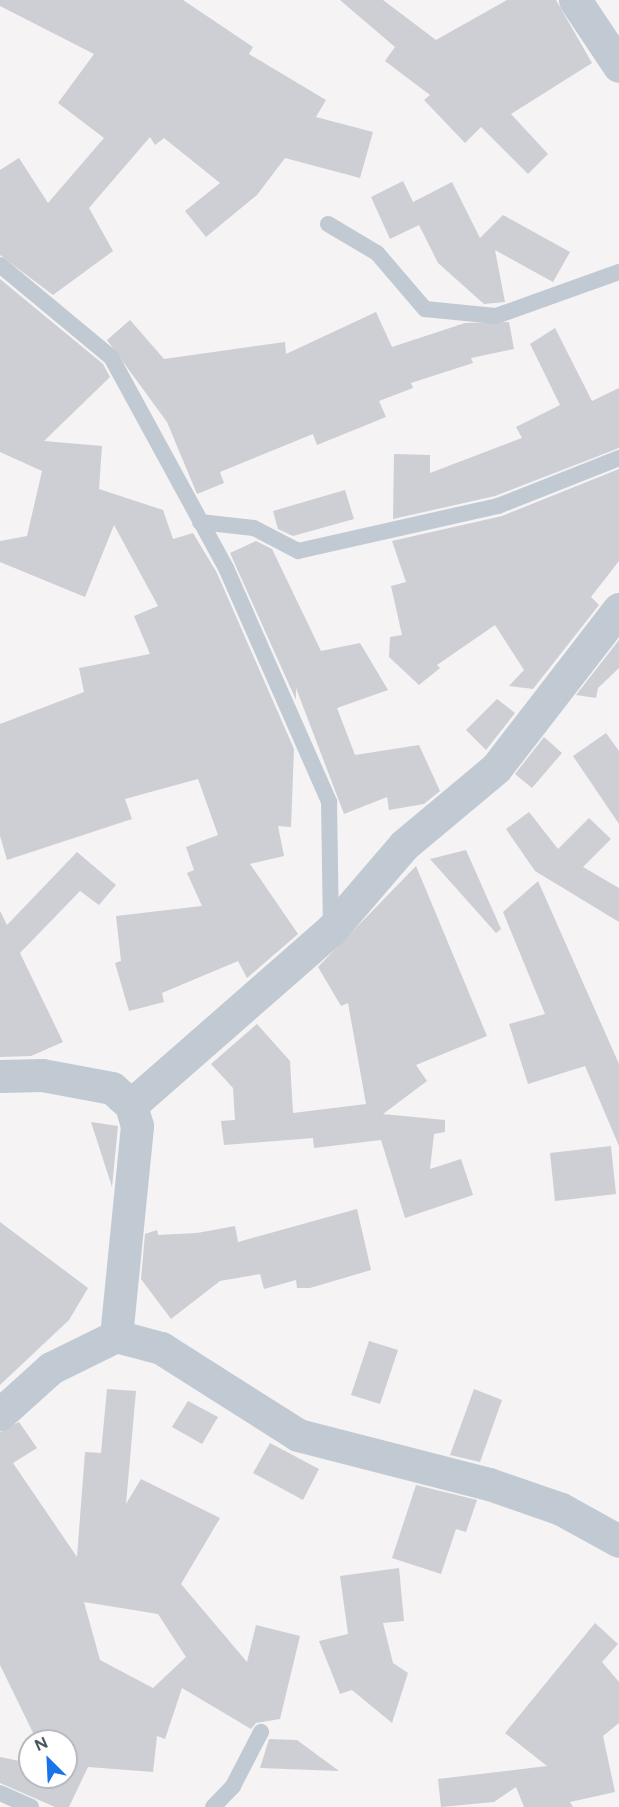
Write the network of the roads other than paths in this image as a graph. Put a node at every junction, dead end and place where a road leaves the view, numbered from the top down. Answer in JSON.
{"nodes":[{"id":1,"x":575,"y":0,"type":"edge"},
{"id":2,"x":619,"y":66,"type":"edge"},
{"id":3,"x":328,"y":224,"type":"dead end"},
{"id":4,"x":0,"y":265,"type":"edge"},
{"id":5,"x":619,"y":272,"type":"edge"},
{"id":6,"x":619,"y":458,"type":"edge"},
{"id":7,"x":200,"y":522,"type":"junction"},
{"id":8,"x":619,"y":609,"type":"edge"},
{"id":9,"x":331,"y":930,"type":"junction"},
{"id":10,"x":0,"y":1076,"type":"edge"},
{"id":11,"x":131,"y":1105,"type":"junction"},
{"id":12,"x":116,"y":1336,"type":"junction"},
{"id":13,"x":0,"y":1414,"type":"edge"},
{"id":14,"x":619,"y":1541,"type":"edge"},
{"id":15,"x":261,"y":1732,"type":"dead end"},
{"id":16,"x":0,"y":1793,"type":"edge"},
{"id":17,"x":31,"y":1807,"type":"edge"},
{"id":18,"x":213,"y":1807,"type":"edge"}],
"edges":[{"from":1,"to":2,"type":"street"},
{"from":3,"to":5,"type":"lane"},
{"from":4,"to":7,"type":"lane"},
{"from":6,"to":7,"type":"lane"},
{"from":7,"to":9,"type":"lane"},
{"from":8,"to":9,"type":"street"},
{"from":9,"to":11,"type":"street"},
{"from":10,"to":11,"type":"street"},
{"from":11,"to":12,"type":"street"},
{"from":12,"to":13,"type":"street"},
{"from":12,"to":14,"type":"street"},
{"from":15,"to":18,"type":"lane"},
{"from":16,"to":17,"type":"lane"}]}
